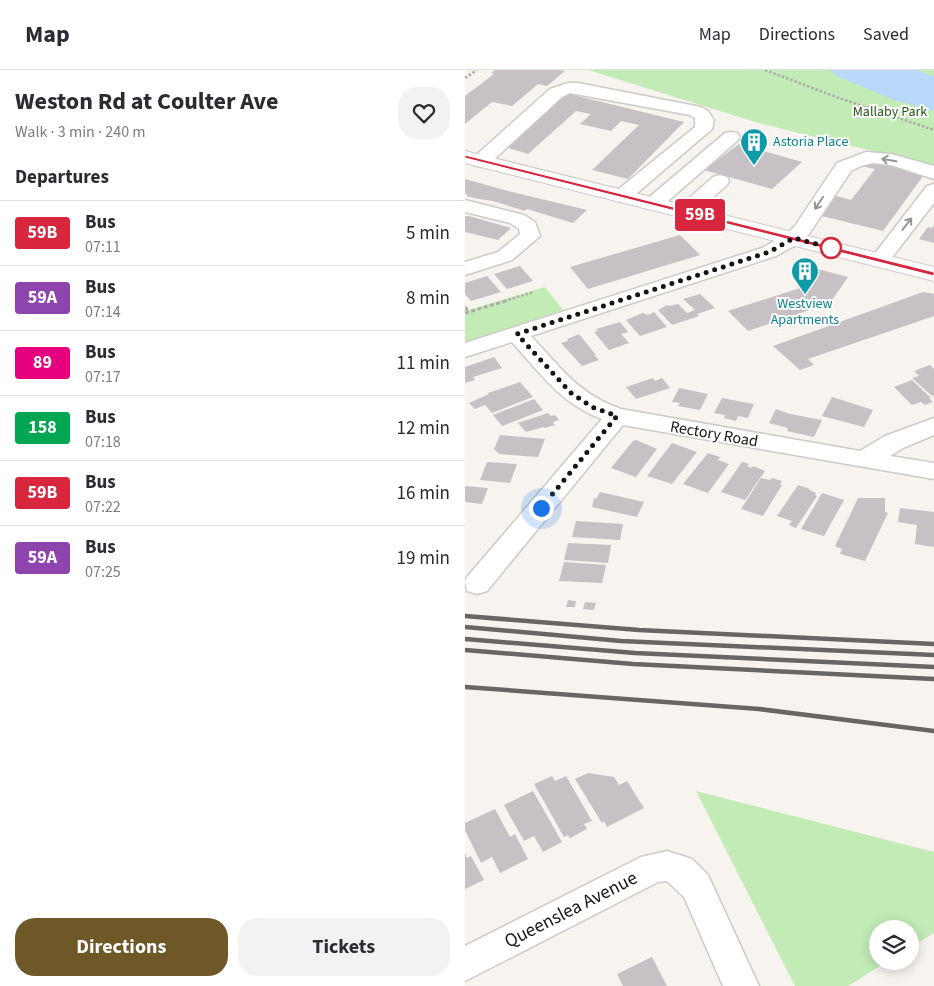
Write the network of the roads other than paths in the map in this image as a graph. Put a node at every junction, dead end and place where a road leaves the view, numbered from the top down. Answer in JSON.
{"nodes":[{"id":1,"x":731,"y":137,"type":"dead end"},
{"id":2,"x":473,"y":159,"type":"edge"},
{"id":3,"x":934,"y":174,"type":"edge"},
{"id":4,"x":720,"y":181,"type":"dead end"},
{"id":5,"x":934,"y":190,"type":"edge"},
{"id":6,"x":623,"y":196,"type":"junction"},
{"id":7,"x":654,"y":203,"type":"junction"},
{"id":8,"x":465,"y":206,"type":"edge"},
{"id":9,"x":685,"y":211,"type":"junction"},
{"id":10,"x":794,"y":238,"type":"junction"},
{"id":11,"x":880,"y":260,"type":"junction"},
{"id":12,"x":465,"y":269,"type":"edge"},
{"id":13,"x":934,"y":274,"type":"edge"},
{"id":14,"x":517,"y":334,"type":"junction"},
{"id":15,"x":465,"y":350,"type":"edge"},
{"id":16,"x":617,"y":416,"type":"junction"},
{"id":17,"x":934,"y":426,"type":"edge"},
{"id":18,"x":864,"y":460,"type":"junction"},
{"id":19,"x":934,"y":471,"type":"edge"},
{"id":20,"x":477,"y":584,"type":"dead end"},
{"id":21,"x":465,"y":964,"type":"edge"},
{"id":22,"x":741,"y":986,"type":"edge"}],
"edges":[{"from":1,"to":7,"type":"street"},
{"from":2,"to":6,"type":"main road"},
{"from":2,"to":6,"type":"street"},
{"from":3,"to":10,"type":"street","one_way":true},
{"from":4,"to":9,"type":"street"},
{"from":11,"to":5,"type":"street","one_way":true},
{"from":6,"to":7,"type":"main road"},
{"from":7,"to":9,"type":"main road"},
{"from":8,"to":12,"type":"street"},
{"from":9,"to":10,"type":"main road"},
{"from":10,"to":11,"type":"main road"},
{"from":10,"to":14,"type":"street"},
{"from":11,"to":13,"type":"main road"},
{"from":14,"to":15,"type":"street"},
{"from":14,"to":16,"type":"street","name":"Rectory Road"},
{"from":16,"to":18,"type":"street","name":"Rectory Road"},
{"from":16,"to":20,"type":"street"},
{"from":17,"to":18,"type":"street"},
{"from":18,"to":19,"type":"street","name":"Rectory Road"},
{"from":21,"to":22,"type":"street","name":"Queenslea Avenue"}]}
